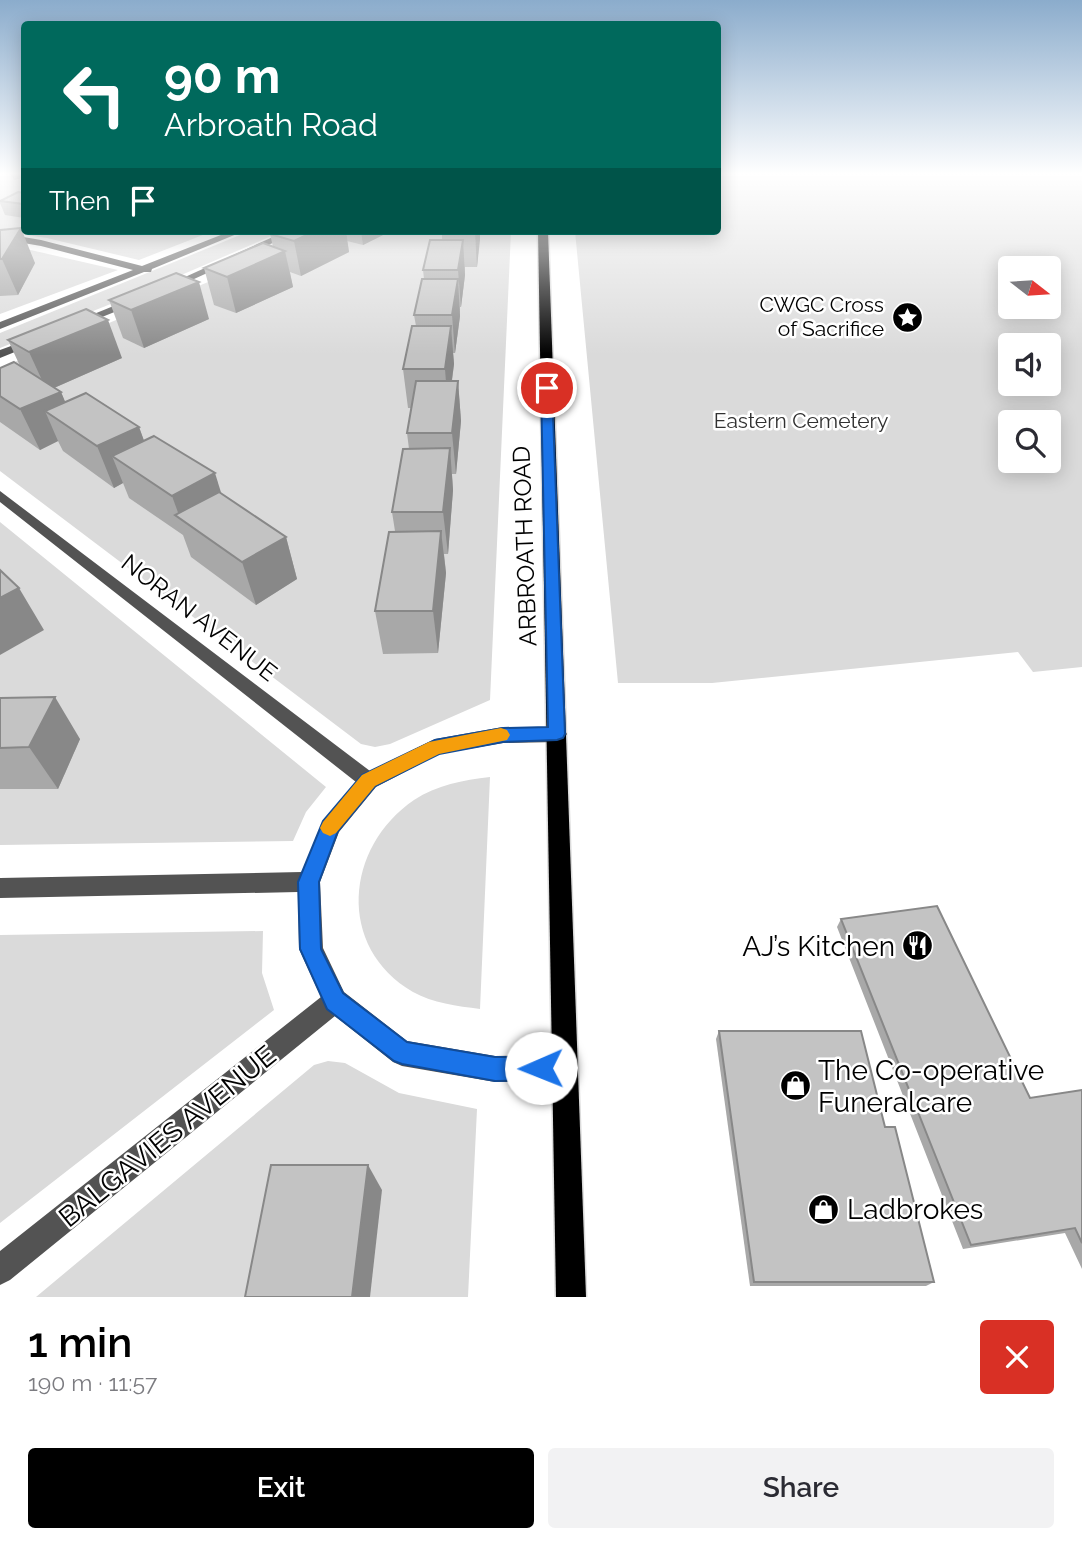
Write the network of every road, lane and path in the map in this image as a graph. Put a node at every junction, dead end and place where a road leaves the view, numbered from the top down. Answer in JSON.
{"nodes":[{"id":1,"x":230,"y":235,"type":"edge"},
{"id":2,"x":285,"y":235,"type":"edge"},
{"id":3,"x":543,"y":235,"type":"edge"},
{"id":4,"x":0,"y":236,"type":"edge"},
{"id":5,"x":147,"y":270,"type":"junction"},
{"id":6,"x":73,"y":325,"type":"edge"},
{"id":7,"x":0,"y":326,"type":"edge"},
{"id":8,"x":47,"y":336,"type":"edge"},
{"id":9,"x":0,"y":354,"type":"edge"},
{"id":10,"x":0,"y":495,"type":"edge"},
{"id":11,"x":557,"y":734,"type":"junction"},
{"id":12,"x":369,"y":780,"type":"junction"},
{"id":13,"x":309,"y":882,"type":"junction"},
{"id":14,"x":0,"y":888,"type":"edge"},
{"id":15,"x":335,"y":1001,"type":"junction"},
{"id":16,"x":564,"y":1068,"type":"junction"},
{"id":17,"x":0,"y":1270,"type":"edge"},
{"id":18,"x":571,"y":1297,"type":"edge"}],
"edges":[{"from":1,"to":5,"type":"street"},
{"from":2,"to":6,"type":"street"},
{"from":3,"to":11,"type":"main road","name":"ARBROATH ROAD"},
{"from":4,"to":5,"type":"street"},
{"from":5,"to":7,"type":"street"},
{"from":8,"to":9,"type":"street"},
{"from":10,"to":12,"type":"street","name":"NORAN AVENUE"},
{"from":11,"to":12,"type":"street"},
{"from":11,"to":16,"type":"main road","name":"ARBROATH ROAD"},
{"from":12,"to":13,"type":"street"},
{"from":13,"to":14,"type":"street"},
{"from":13,"to":15,"type":"street"},
{"from":15,"to":16,"type":"street"},
{"from":15,"to":17,"type":"street","name":"BALGAVIES AVENUE"},
{"from":16,"to":18,"type":"main road","name":"ARBROATH ROAD"}]}
